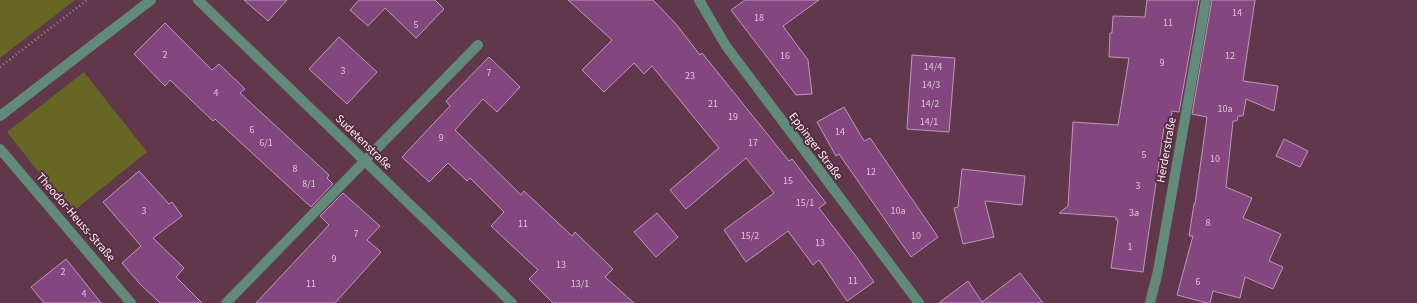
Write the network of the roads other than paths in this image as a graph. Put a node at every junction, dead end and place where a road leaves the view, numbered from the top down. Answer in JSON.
{"nodes":[{"id":1,"x":151,"y":0,"type":"edge"},
{"id":2,"x":198,"y":0,"type":"edge"},
{"id":3,"x":699,"y":0,"type":"edge"},
{"id":4,"x":1206,"y":0,"type":"edge"},
{"id":5,"x":478,"y":45,"type":"dead end"},
{"id":6,"x":0,"y":116,"type":"edge"},
{"id":7,"x":0,"y":149,"type":"edge"},
{"id":8,"x":365,"y":160,"type":"junction"},
{"id":9,"x":131,"y":303,"type":"edge"},
{"id":10,"x":226,"y":303,"type":"edge"},
{"id":11,"x":512,"y":303,"type":"edge"},
{"id":12,"x":919,"y":303,"type":"edge"},
{"id":13,"x":1150,"y":303,"type":"edge"}],
"edges":[{"from":1,"to":6,"type":"street"},
{"from":2,"to":8,"type":"street","name":"Sudetenstraße"},
{"from":3,"to":12,"type":"street","name":"Eppinger Straße"},
{"from":4,"to":13,"type":"street","name":"Herderstraße"},
{"from":5,"to":8,"type":"street"},
{"from":7,"to":9,"type":"street","name":"Theodor-Heuss-Straße"},
{"from":8,"to":10,"type":"street"},
{"from":8,"to":11,"type":"street","name":"Sudetenstraße"}]}
